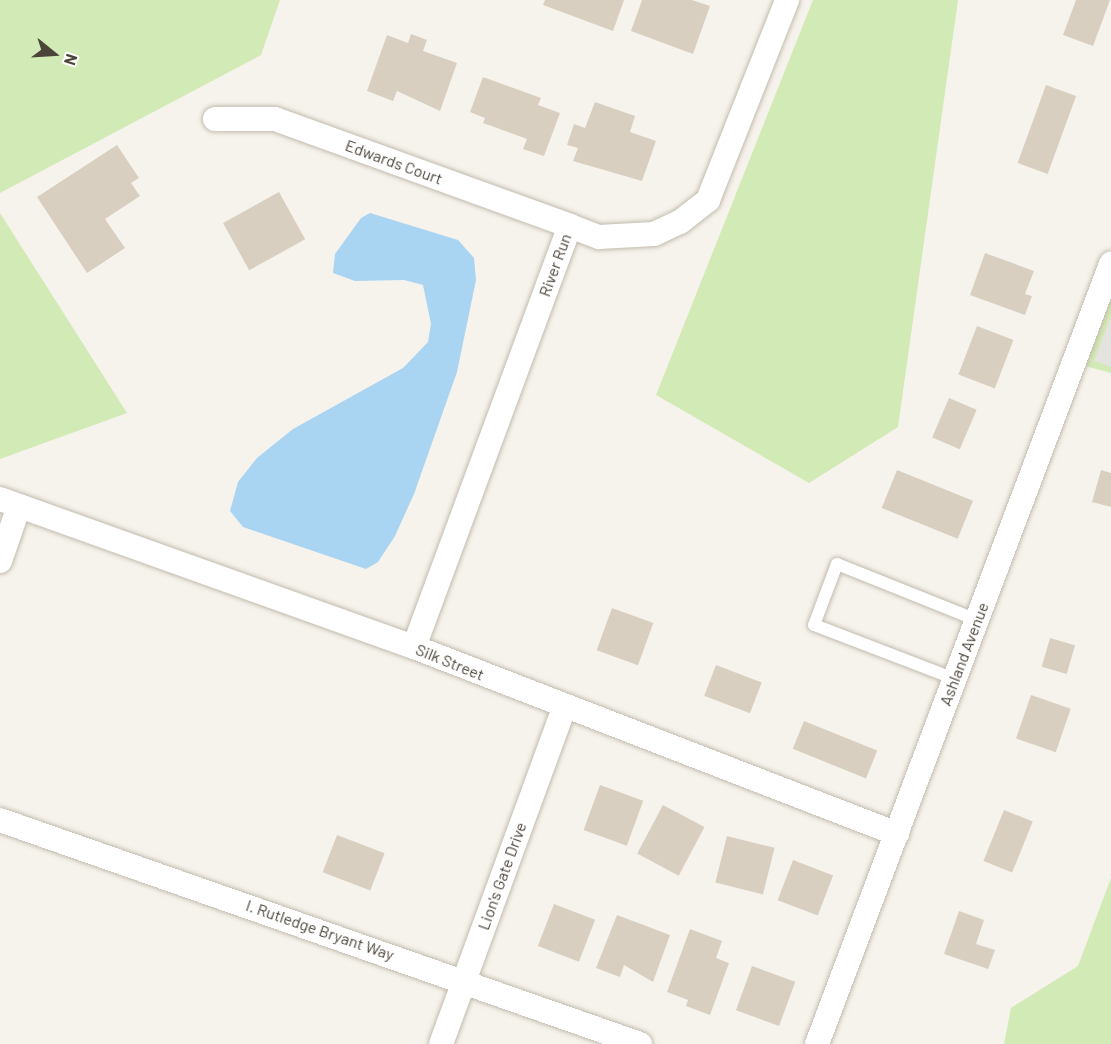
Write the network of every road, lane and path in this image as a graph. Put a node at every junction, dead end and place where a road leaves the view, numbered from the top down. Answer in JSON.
{"nodes":[{"id":1,"x":787,"y":0,"type":"edge"},
{"id":2,"x":215,"y":119,"type":"dead end"},
{"id":3,"x":570,"y":226,"type":"junction"},
{"id":4,"x":1111,"y":264,"type":"edge"},
{"id":5,"x":10,"y":502,"type":"edge"},
{"id":6,"x":0,"y":561,"type":"edge"},
{"id":7,"x":977,"y":621,"type":"junction"},
{"id":8,"x":414,"y":647,"type":"junction"},
{"id":9,"x":955,"y":680,"type":"junction"},
{"id":10,"x":564,"y":708,"type":"junction"},
{"id":11,"x":0,"y":820,"type":"edge"},
{"id":12,"x":897,"y":834,"type":"junction"},
{"id":13,"x":464,"y":980,"type":"junction"},
{"id":14,"x":441,"y":1044,"type":"edge"},
{"id":15,"x":640,"y":1044,"type":"edge"},
{"id":16,"x":817,"y":1044,"type":"edge"}],
"edges":[{"from":1,"to":3,"type":"street","name":"River Run"},
{"from":2,"to":3,"type":"street","name":"Edwards Court"},
{"from":3,"to":8,"type":"street","name":"River Run"},
{"from":4,"to":7,"type":"street","name":"Ashland Avenue"},
{"from":5,"to":6,"type":"street"},
{"from":5,"to":8,"type":"street","name":"Silk Street"},
{"from":7,"to":9,"type":"street","name":"Ashland Avenue"},
{"from":7,"to":9,"type":"lane"},
{"from":8,"to":10,"type":"street","name":"Silk Street"},
{"from":9,"to":12,"type":"street","name":"Ashland Avenue"},
{"from":10,"to":12,"type":"street","name":"Silk Street"},
{"from":10,"to":13,"type":"street","name":"Lion's Gate Drive"},
{"from":11,"to":13,"type":"street","name":"I. Rutledge Bryant Way"},
{"from":12,"to":16,"type":"street","name":"Ashland Avenue"},
{"from":13,"to":14,"type":"street","name":"Lion's Gate Drive"},
{"from":13,"to":15,"type":"street","name":"I. Rutledge Bryant Way"}]}
